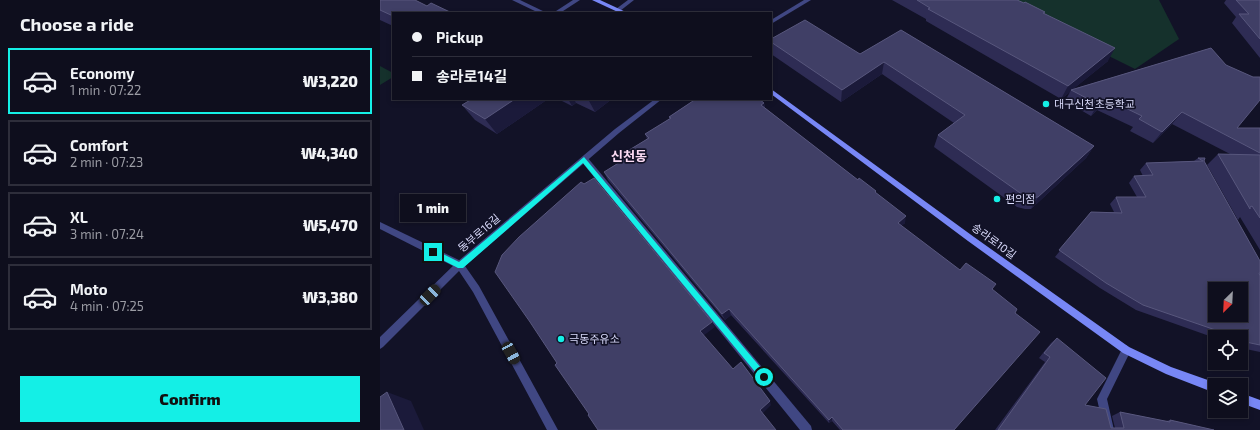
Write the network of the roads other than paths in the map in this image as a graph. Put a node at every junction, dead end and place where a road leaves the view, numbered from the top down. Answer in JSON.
{"nodes":[{"id":1,"x":515,"y":0,"type":"edge"},
{"id":2,"x":577,"y":0,"type":"edge"},
{"id":3,"x":595,"y":0,"type":"edge"},
{"id":4,"x":631,"y":0,"type":"edge"},
{"id":5,"x":808,"y":0,"type":"edge"},
{"id":6,"x":618,"y":10,"type":"junction"},
{"id":7,"x":542,"y":12,"type":"edge"},
{"id":8,"x":558,"y":12,"type":"edge"},
{"id":9,"x":623,"y":12,"type":"edge"},
{"id":10,"x":772,"y":21,"type":"edge"},
{"id":11,"x":772,"y":92,"type":"edge"},
{"id":12,"x":658,"y":100,"type":"edge"},
{"id":13,"x":584,"y":159,"type":"junction"},
{"id":14,"x":380,"y":225,"type":"edge"},
{"id":15,"x":460,"y":265,"type":"junction"},
{"id":16,"x":380,"y":344,"type":"edge"},
{"id":17,"x":1126,"y":350,"type":"junction"},
{"id":18,"x":1208,"y":385,"type":"edge"},
{"id":19,"x":1248,"y":401,"type":"edge"},
{"id":20,"x":1260,"y":405,"type":"edge"},
{"id":21,"x":554,"y":430,"type":"edge"},
{"id":22,"x":808,"y":430,"type":"edge"},
{"id":23,"x":1109,"y":430,"type":"edge"}],
"edges":[{"from":1,"to":7,"type":"street"},
{"from":2,"to":8,"type":"street"},
{"from":3,"to":6,"type":"street"},
{"from":4,"to":6,"type":"street"},
{"from":5,"to":10,"type":"street"},
{"from":6,"to":9,"type":"street"},
{"from":11,"to":17,"type":"street","name":"송라로10길"},
{"from":12,"to":13,"type":"street","name":"동부로16길"},
{"from":13,"to":15,"type":"street","name":"동부로16길"},
{"from":13,"to":22,"type":"street"},
{"from":14,"to":15,"type":"street"},
{"from":15,"to":16,"type":"street"},
{"from":15,"to":21,"type":"street","name":"동부로16길"},
{"from":17,"to":18,"type":"street","name":"송라로10길"},
{"from":17,"to":23,"type":"street"},
{"from":19,"to":20,"type":"street"}]}
